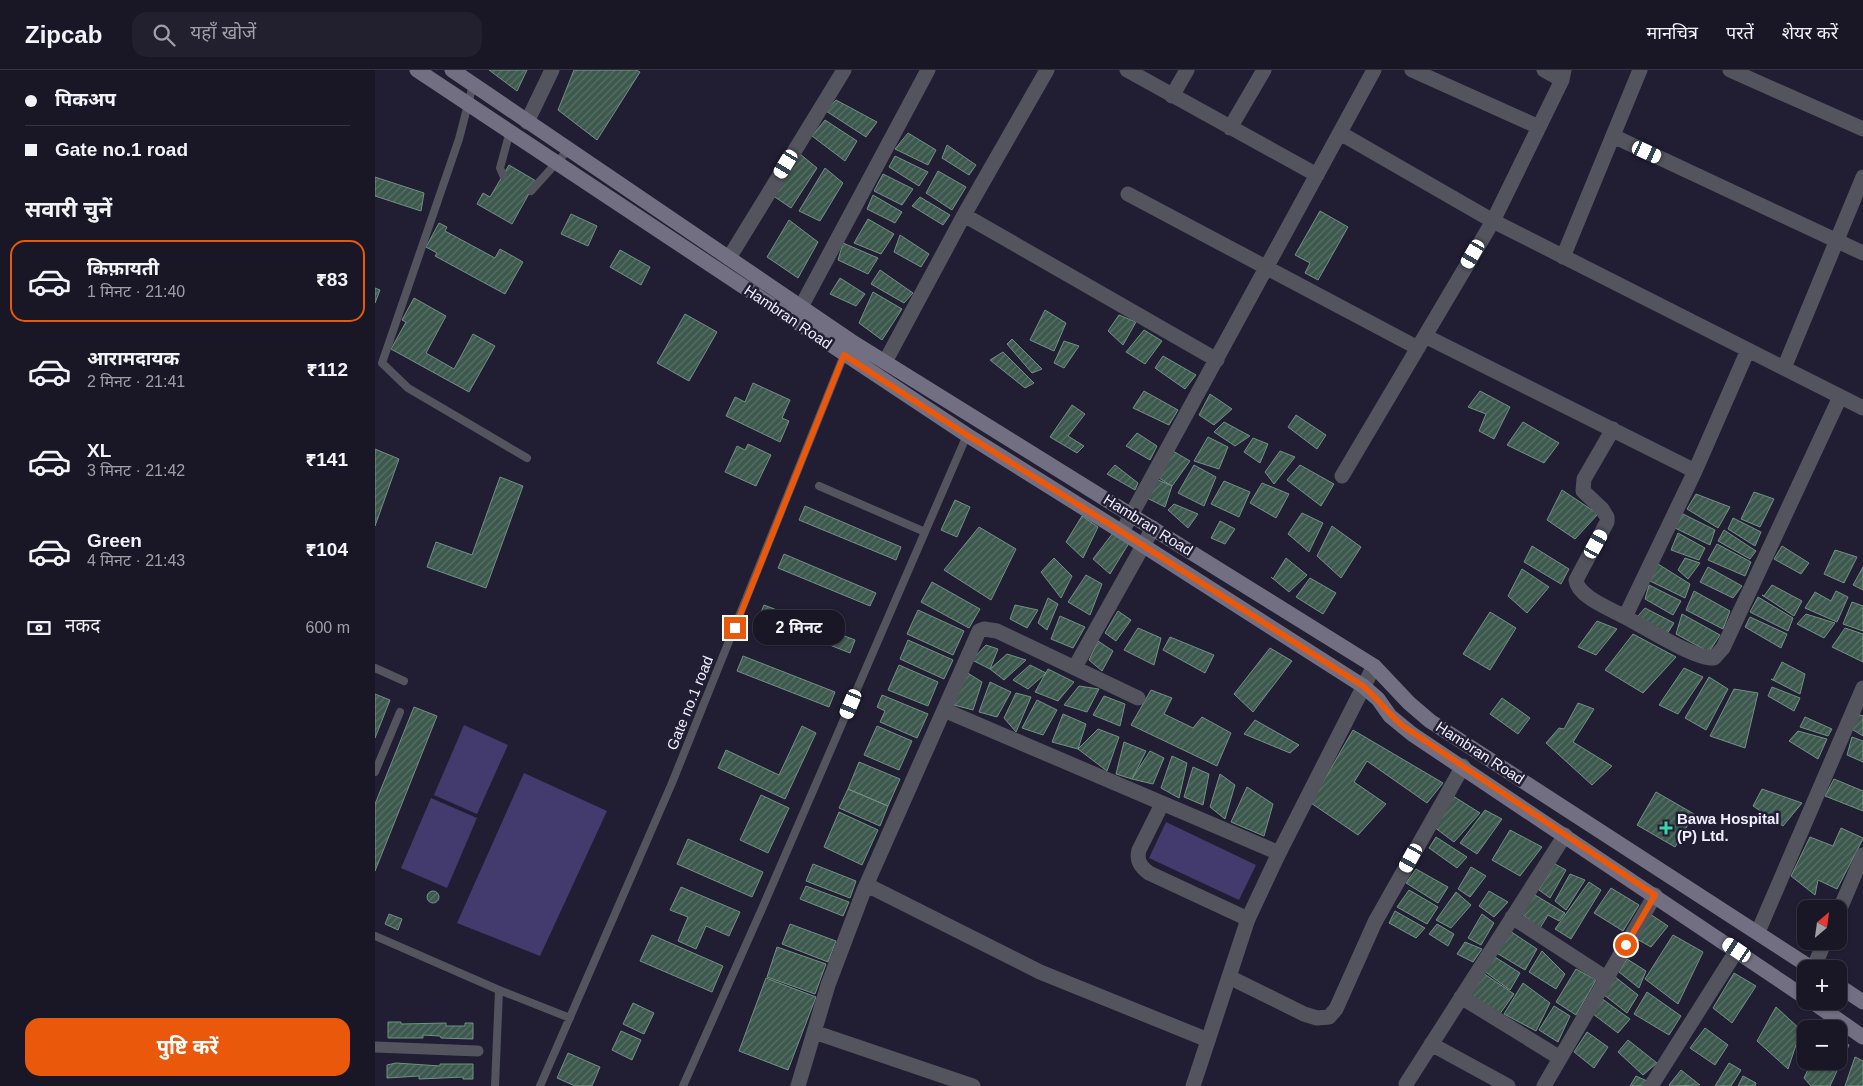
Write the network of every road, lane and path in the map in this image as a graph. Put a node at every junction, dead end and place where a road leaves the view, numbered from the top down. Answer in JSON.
{"nodes":[{"id":1,"x":417,"y":70,"type":"edge"},
{"id":2,"x":452,"y":70,"type":"edge"},
{"id":3,"x":552,"y":70,"type":"edge"},
{"id":4,"x":844,"y":70,"type":"edge"},
{"id":5,"x":928,"y":70,"type":"edge"},
{"id":6,"x":1047,"y":70,"type":"edge"},
{"id":7,"x":1127,"y":70,"type":"edge"},
{"id":8,"x":1187,"y":70,"type":"edge"},
{"id":9,"x":1264,"y":70,"type":"edge"},
{"id":10,"x":1374,"y":70,"type":"edge"},
{"id":11,"x":1412,"y":70,"type":"edge"},
{"id":12,"x":1544,"y":70,"type":"edge"},
{"id":13,"x":1641,"y":70,"type":"edge"},
{"id":14,"x":1731,"y":70,"type":"edge"},
{"id":15,"x":1563,"y":75,"type":"edge"},
{"id":16,"x":473,"y":85,"type":"junction"},
{"id":17,"x":1172,"y":96,"type":"junction"},
{"id":18,"x":467,"y":104,"type":"junction"},
{"id":19,"x":527,"y":122,"type":"junction"},
{"id":20,"x":1539,"y":127,"type":"junction"},
{"id":21,"x":1230,"y":128,"type":"junction"},
{"id":22,"x":1863,"y":129,"type":"edge"},
{"id":23,"x":510,"y":131,"type":"junction"},
{"id":24,"x":1340,"y":133,"type":"junction"},
{"id":25,"x":1613,"y":136,"type":"junction"},
{"id":26,"x":568,"y":150,"type":"junction"},
{"id":27,"x":557,"y":162,"type":"junction"},
{"id":28,"x":503,"y":175,"type":"dead end"},
{"id":29,"x":1317,"y":175,"type":"junction"},
{"id":30,"x":1863,"y":177,"type":"edge"},
{"id":31,"x":531,"y":192,"type":"dead end"},
{"id":32,"x":1128,"y":194,"type":"dead end"},
{"id":33,"x":964,"y":215,"type":"junction"},
{"id":34,"x":1493,"y":221,"type":"junction"},
{"id":35,"x":1838,"y":241,"type":"junction"},
{"id":36,"x":1863,"y":253,"type":"edge"},
{"id":37,"x":1563,"y":257,"type":"junction"},
{"id":38,"x":729,"y":258,"type":"junction"},
{"id":39,"x":1266,"y":268,"type":"junction"},
{"id":40,"x":801,"y":307,"type":"junction"},
{"id":41,"x":1421,"y":342,"type":"junction"},
{"id":42,"x":1748,"y":350,"type":"junction"},
{"id":43,"x":844,"y":355,"type":"junction"},
{"id":44,"x":1217,"y":360,"type":"junction"},
{"id":45,"x":885,"y":362,"type":"junction"},
{"id":46,"x":382,"y":363,"type":"junction"},
{"id":47,"x":375,"y":368,"type":"edge"},
{"id":48,"x":1784,"y":368,"type":"junction"},
{"id":49,"x":1840,"y":397,"type":"junction"},
{"id":50,"x":1863,"y":408,"type":"edge"},
{"id":51,"x":1613,"y":429,"type":"junction"},
{"id":52,"x":967,"y":435,"type":"junction"},
{"id":53,"x":527,"y":458,"type":"dead end"},
{"id":54,"x":1695,"y":471,"type":"junction"},
{"id":55,"x":1342,"y":476,"type":"dead end"},
{"id":56,"x":819,"y":486,"type":"dead end"},
{"id":57,"x":1132,"y":515,"type":"junction"},
{"id":58,"x":1153,"y":528,"type":"junction"},
{"id":59,"x":925,"y":532,"type":"junction"},
{"id":60,"x":1122,"y":532,"type":"junction"},
{"id":61,"x":1143,"y":546,"type":"junction"},
{"id":62,"x":1625,"y":617,"type":"junction"},
{"id":63,"x":1374,"y":666,"type":"junction"},
{"id":64,"x":1075,"y":667,"type":"junction"},
{"id":65,"x":375,"y":668,"type":"edge"},
{"id":66,"x":404,"y":681,"type":"dead end"},
{"id":67,"x":1363,"y":686,"type":"junction"},
{"id":68,"x":1863,"y":688,"type":"edge"},
{"id":69,"x":1139,"y":698,"type":"dead end"},
{"id":70,"x":944,"y":710,"type":"junction"},
{"id":71,"x":400,"y":712,"type":"dead end"},
{"id":72,"x":1463,"y":766,"type":"junction"},
{"id":73,"x":375,"y":772,"type":"edge"},
{"id":74,"x":1162,"y":804,"type":"junction"},
{"id":75,"x":1565,"y":835,"type":"junction"},
{"id":76,"x":1279,"y":853,"type":"junction"},
{"id":77,"x":1863,"y":855,"type":"edge"},
{"id":78,"x":867,"y":885,"type":"junction"},
{"id":79,"x":1655,"y":895,"type":"junction"},
{"id":80,"x":1844,"y":900,"type":"edge"},
{"id":81,"x":1512,"y":918,"type":"junction"},
{"id":82,"x":1248,"y":919,"type":"junction"},
{"id":83,"x":1758,"y":932,"type":"junction"},
{"id":84,"x":375,"y":936,"type":"edge"},
{"id":85,"x":1737,"y":950,"type":"junction"},
{"id":86,"x":1800,"y":960,"type":"edge"},
{"id":87,"x":1229,"y":977,"type":"junction"},
{"id":88,"x":1606,"y":978,"type":"junction"},
{"id":89,"x":499,"y":990,"type":"junction"},
{"id":90,"x":1847,"y":991,"type":"edge"},
{"id":91,"x":1797,"y":992,"type":"edge"},
{"id":92,"x":1461,"y":997,"type":"junction"},
{"id":93,"x":1863,"y":1002,"type":"edge"},
{"id":94,"x":1824,"y":1010,"type":"edge"},
{"id":95,"x":570,"y":1018,"type":"junction"},
{"id":96,"x":814,"y":1032,"type":"junction"},
{"id":97,"x":1863,"y":1037,"type":"edge"},
{"id":98,"x":1208,"y":1040,"type":"junction"},
{"id":99,"x":1431,"y":1044,"type":"junction"},
{"id":100,"x":375,"y":1047,"type":"edge"},
{"id":101,"x":477,"y":1051,"type":"dead end"},
{"id":102,"x":1560,"y":1058,"type":"junction"},
{"id":103,"x":1405,"y":1084,"type":"dead end"},
{"id":104,"x":495,"y":1086,"type":"edge"},
{"id":105,"x":540,"y":1086,"type":"edge"},
{"id":106,"x":683,"y":1086,"type":"edge"},
{"id":107,"x":799,"y":1086,"type":"edge"},
{"id":108,"x":973,"y":1086,"type":"edge"},
{"id":109,"x":1193,"y":1086,"type":"edge"},
{"id":110,"x":1508,"y":1086,"type":"edge"},
{"id":111,"x":1544,"y":1086,"type":"edge"},
{"id":112,"x":1651,"y":1086,"type":"edge"}],
"edges":[{"from":1,"to":18,"type":"main road","name":"Hambran Road"},
{"from":2,"to":16,"type":"main road","name":"Hambran Road"},
{"from":3,"to":19,"type":"street"},
{"from":4,"to":38,"type":"street"},
{"from":5,"to":40,"type":"street"},
{"from":6,"to":33,"type":"street"},
{"from":7,"to":17,"type":"street"},
{"from":8,"to":17,"type":"street"},
{"from":9,"to":21,"type":"street"},
{"from":10,"to":24,"type":"street"},
{"from":11,"to":20,"type":"street"},
{"from":12,"to":15,"type":"street"},
{"from":13,"to":25,"type":"street"},
{"from":14,"to":22,"type":"street"},
{"from":15,"to":20,"type":"street"},
{"from":16,"to":18,"type":"lane"},
{"from":16,"to":19,"type":"main road","name":"Hambran Road"},
{"from":17,"to":21,"type":"street"},
{"from":18,"to":23,"type":"main road","name":"Hambran Road"},
{"from":18,"to":46,"type":"lane"},
{"from":19,"to":26,"type":"main road","name":"Hambran Road"},
{"from":20,"to":34,"type":"street"},
{"from":21,"to":29,"type":"street"},
{"from":23,"to":27,"type":"main road","name":"Hambran Road"},
{"from":23,"to":28,"type":"lane"},
{"from":24,"to":29,"type":"street"},
{"from":24,"to":34,"type":"street"},
{"from":25,"to":35,"type":"street"},
{"from":25,"to":37,"type":"street"},
{"from":26,"to":27,"type":"lane"},
{"from":26,"to":38,"type":"main road","name":"Hambran Road"},
{"from":27,"to":31,"type":"lane"},
{"from":27,"to":43,"type":"main road","name":"Hambran Road"},
{"from":29,"to":39,"type":"street"},
{"from":30,"to":35,"type":"street"},
{"from":32,"to":39,"type":"street"},
{"from":33,"to":44,"type":"street"},
{"from":33,"to":45,"type":"street"},
{"from":34,"to":37,"type":"street"},
{"from":34,"to":41,"type":"street"},
{"from":35,"to":36,"type":"street"},
{"from":35,"to":48,"type":"street"},
{"from":37,"to":42,"type":"street"},
{"from":38,"to":40,"type":"main road","name":"Hambran Road"},
{"from":39,"to":41,"type":"street"},
{"from":39,"to":44,"type":"street"},
{"from":40,"to":45,"type":"main road","name":"Hambran Road"},
{"from":41,"to":51,"type":"street"},
{"from":41,"to":55,"type":"street"},
{"from":42,"to":48,"type":"street"},
{"from":42,"to":54,"type":"street"},
{"from":43,"to":52,"type":"main road","name":"Hambran Road"},
{"from":43,"to":95,"type":"lane","name":"Gate no.1 road"},
{"from":44,"to":57,"type":"street"},
{"from":45,"to":57,"type":"main road","name":"Hambran Road"},
{"from":46,"to":47,"type":"lane"},
{"from":46,"to":53,"type":"lane"},
{"from":48,"to":49,"type":"street"},
{"from":49,"to":50,"type":"street"},
{"from":49,"to":62,"type":"street"},
{"from":51,"to":54,"type":"street"},
{"from":51,"to":62,"type":"street"},
{"from":52,"to":59,"type":"lane"},
{"from":52,"to":60,"type":"main road","name":"Hambran Road"},
{"from":54,"to":62,"type":"street"},
{"from":56,"to":59,"type":"lane"},
{"from":57,"to":58,"type":"main road","name":"Hambran Road"},
{"from":57,"to":60,"type":"street"},
{"from":58,"to":61,"type":"street"},
{"from":58,"to":63,"type":"main road","name":"Hambran Road"},
{"from":59,"to":106,"type":"lane"},
{"from":60,"to":61,"type":"main road","name":"Hambran Road"},
{"from":61,"to":64,"type":"street"},
{"from":61,"to":67,"type":"main road","name":"Hambran Road"},
{"from":63,"to":67,"type":"street"},
{"from":63,"to":83,"type":"main road","name":"Hambran Road"},
{"from":64,"to":69,"type":"street"},
{"from":64,"to":70,"type":"street"},
{"from":65,"to":66,"type":"lane"},
{"from":67,"to":72,"type":"main road","name":"Hambran Road"},
{"from":67,"to":76,"type":"street"},
{"from":68,"to":83,"type":"street"},
{"from":70,"to":74,"type":"street"},
{"from":70,"to":78,"type":"street"},
{"from":71,"to":73,"type":"lane"},
{"from":72,"to":75,"type":"main road","name":"Hambran Road"},
{"from":72,"to":87,"type":"street"},
{"from":74,"to":76,"type":"street"},
{"from":74,"to":82,"type":"street"},
{"from":75,"to":79,"type":"main road","name":"Hambran Road"},
{"from":75,"to":81,"type":"street"},
{"from":76,"to":82,"type":"street"},
{"from":77,"to":80,"type":"street"},
{"from":78,"to":96,"type":"street"},
{"from":78,"to":98,"type":"street"},
{"from":79,"to":85,"type":"main road","name":"Hambran Road"},
{"from":79,"to":88,"type":"street"},
{"from":81,"to":88,"type":"street"},
{"from":81,"to":92,"type":"street"},
{"from":82,"to":87,"type":"street"},
{"from":83,"to":86,"type":"main road","name":"Hambran Road"},
{"from":84,"to":89,"type":"lane"},
{"from":85,"to":91,"type":"main road","name":"Hambran Road"},
{"from":85,"to":112,"type":"street"},
{"from":87,"to":98,"type":"street"},
{"from":88,"to":102,"type":"street"},
{"from":89,"to":95,"type":"lane"},
{"from":89,"to":104,"type":"lane"},
{"from":90,"to":93,"type":"main road"},
{"from":92,"to":99,"type":"street"},
{"from":92,"to":102,"type":"street"},
{"from":94,"to":97,"type":"main road"},
{"from":95,"to":105,"type":"lane","name":"Gate no.1 road"},
{"from":96,"to":107,"type":"street"},
{"from":96,"to":108,"type":"street"},
{"from":98,"to":109,"type":"street"},
{"from":99,"to":103,"type":"street"},
{"from":99,"to":110,"type":"street"},
{"from":100,"to":101,"type":"street"},
{"from":102,"to":111,"type":"street"}]}
